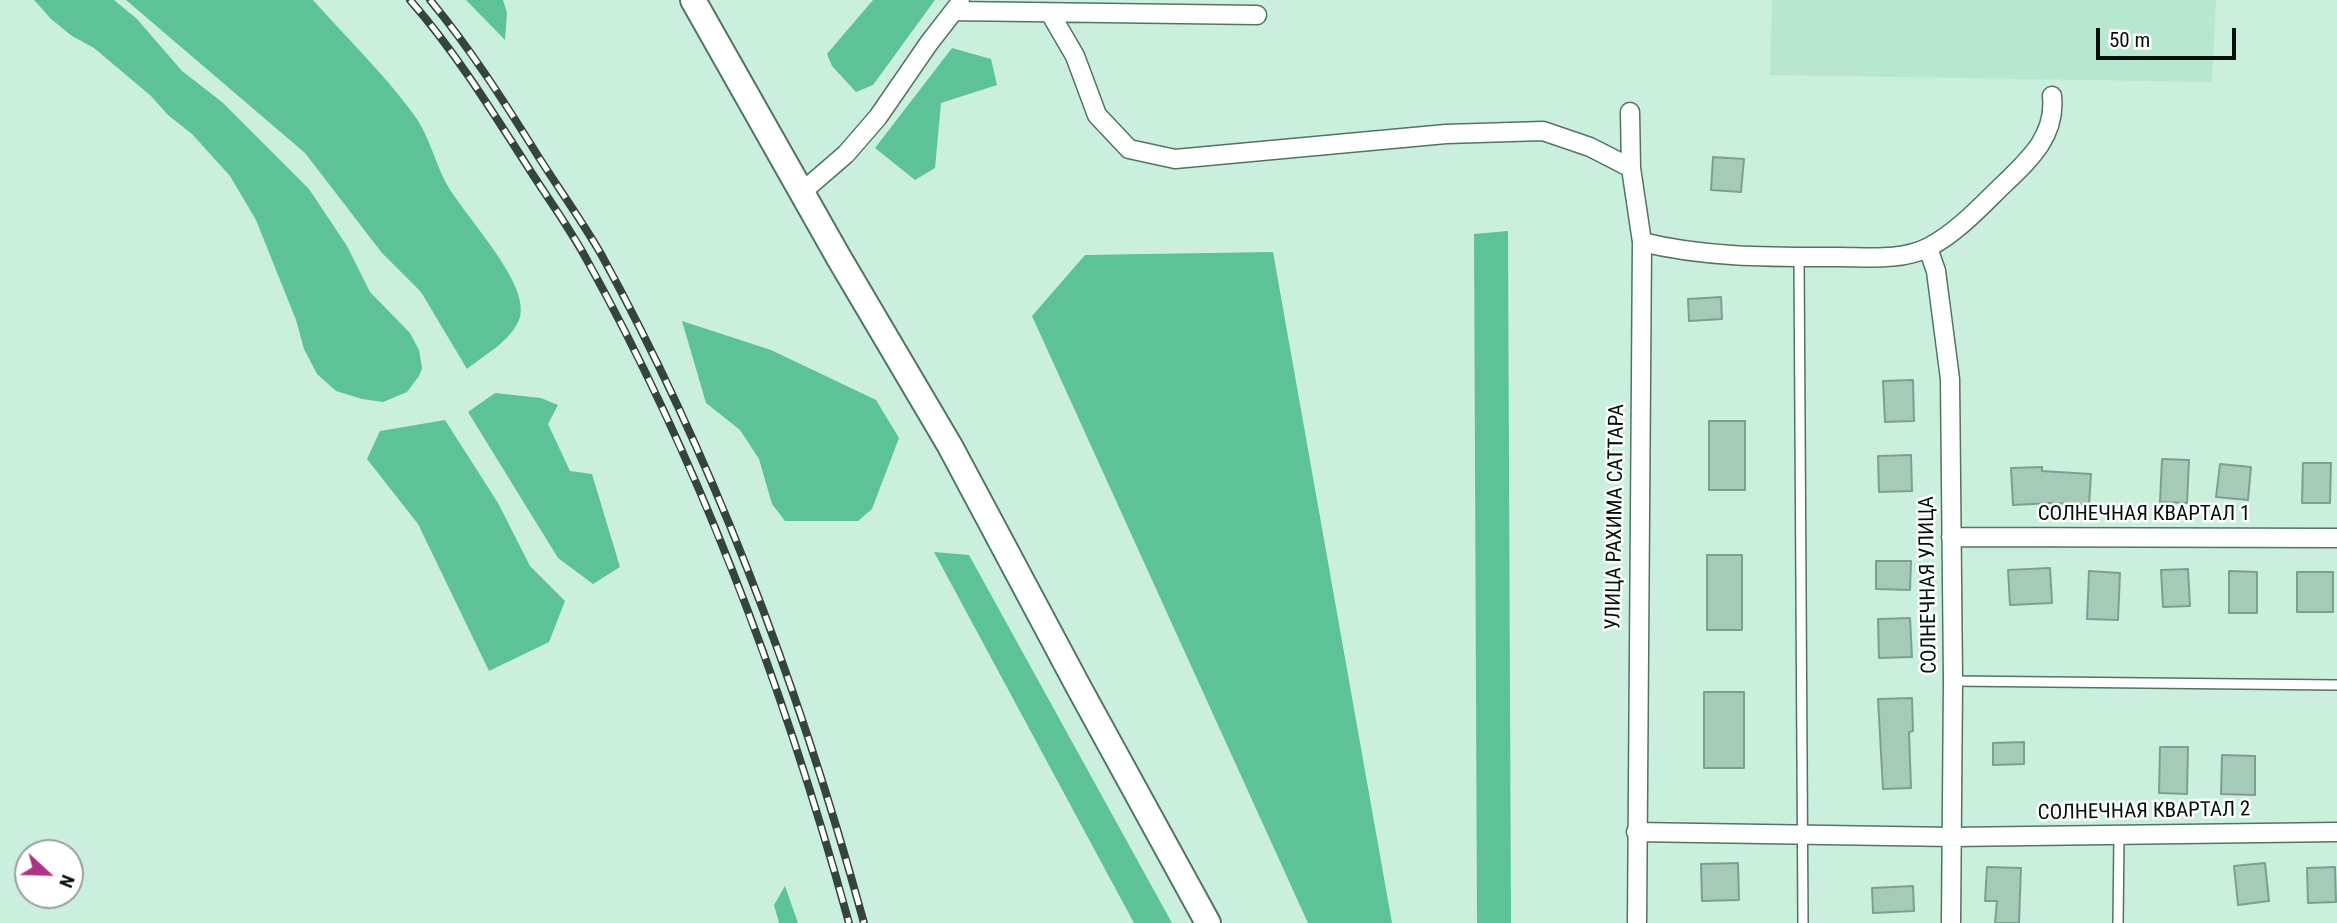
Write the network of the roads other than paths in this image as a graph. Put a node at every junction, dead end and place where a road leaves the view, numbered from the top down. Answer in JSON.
{"nodes":[{"id":1,"x":693,"y":0,"type":"edge"},
{"id":2,"x":958,"y":5,"type":"edge"},
{"id":3,"x":1050,"y":13,"type":"junction"},
{"id":4,"x":1257,"y":15,"type":"dead end"},
{"id":5,"x":2052,"y":96,"type":"dead end"},
{"id":6,"x":1630,"y":112,"type":"dead end"},
{"id":7,"x":1631,"y":168,"type":"junction"},
{"id":8,"x":802,"y":192,"type":"junction"},
{"id":9,"x":1642,"y":242,"type":"junction"},
{"id":10,"x":1928,"y":248,"type":"junction"},
{"id":11,"x":1799,"y":257,"type":"junction"},
{"id":12,"x":1951,"y":537,"type":"junction"},
{"id":13,"x":2337,"y":538,"type":"edge"},
{"id":14,"x":1953,"y":681,"type":"junction"},
{"id":15,"x":2337,"y":685,"type":"edge"},
{"id":16,"x":1636,"y":832,"type":"junction"},
{"id":17,"x":2337,"y":832,"type":"edge"},
{"id":18,"x":1804,"y":834,"type":"junction"},
{"id":19,"x":2119,"y":835,"type":"junction"},
{"id":20,"x":1952,"y":836,"type":"junction"},
{"id":21,"x":1208,"y":923,"type":"edge"},
{"id":22,"x":1636,"y":923,"type":"edge"},
{"id":23,"x":1803,"y":923,"type":"edge"},
{"id":24,"x":1951,"y":923,"type":"edge"},
{"id":25,"x":2118,"y":923,"type":"edge"}],
"edges":[{"from":1,"to":8,"type":"main road"},
{"from":2,"to":3,"type":"street"},
{"from":2,"to":8,"type":"street"},
{"from":3,"to":4,"type":"street"},
{"from":3,"to":7,"type":"street"},
{"from":5,"to":10,"type":"street"},
{"from":6,"to":7,"type":"street","name":"УЛИЦА РАХИМА САТТАРА"},
{"from":7,"to":9,"type":"street","name":"УЛИЦА РАХИМА САТТАРА"},
{"from":8,"to":21,"type":"main road"},
{"from":9,"to":11,"type":"street"},
{"from":9,"to":16,"type":"street","name":"УЛИЦА РАХИМА САТТАРА"},
{"from":10,"to":11,"type":"street"},
{"from":10,"to":12,"type":"street","name":"СОЛНЕЧНАЯ УЛИЦА"},
{"from":11,"to":18,"type":"lane"},
{"from":12,"to":13,"type":"street","name":"СОЛНЕЧНАЯ КВАРТАЛ 1"},
{"from":12,"to":14,"type":"street","name":"СОЛНЕЧНАЯ УЛИЦА"},
{"from":14,"to":15,"type":"lane"},
{"from":14,"to":20,"type":"street","name":"СОЛНЕЧНАЯ УЛИЦА"},
{"from":16,"to":18,"type":"street","name":"СОЛНЕЧНАЯ КВАРТАЛ 2"},
{"from":16,"to":22,"type":"street","name":"УЛИЦА РАХИМА САТТАРА"},
{"from":17,"to":19,"type":"street","name":"СОЛНЕЧНАЯ КВАРТАЛ 2"},
{"from":18,"to":20,"type":"street","name":"СОЛНЕЧНАЯ КВАРТАЛ 2"},
{"from":18,"to":23,"type":"lane"},
{"from":19,"to":20,"type":"street","name":"СОЛНЕЧНАЯ КВАРТАЛ 2"},
{"from":19,"to":25,"type":"lane"},
{"from":20,"to":24,"type":"street","name":"СОЛНЕЧНАЯ УЛИЦА"}]}
